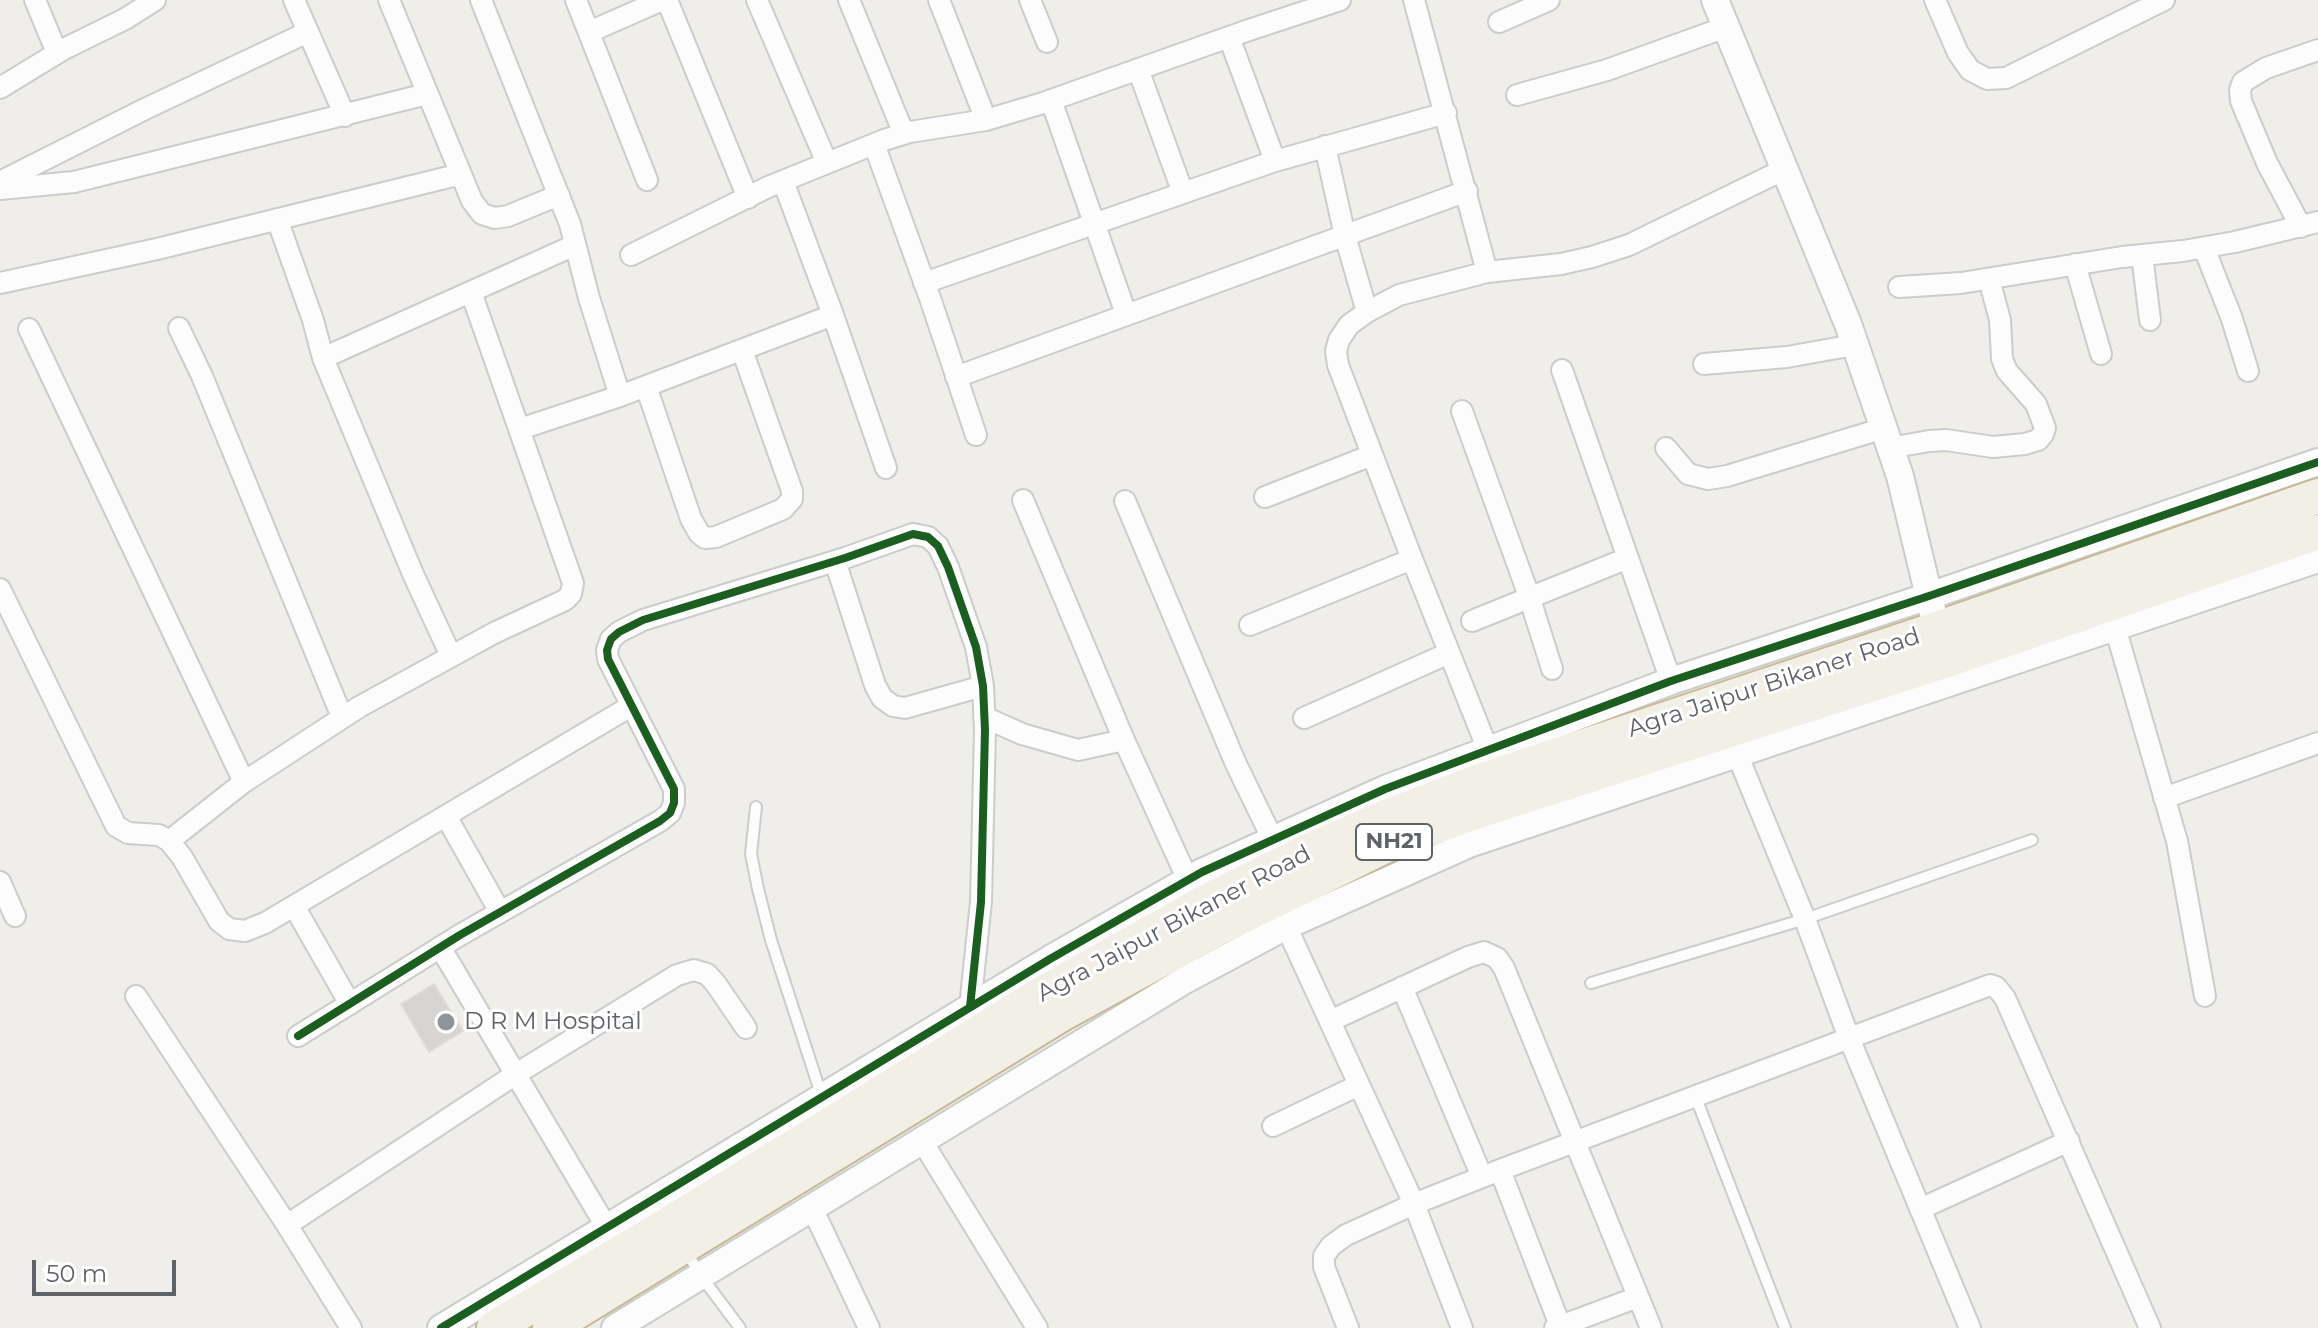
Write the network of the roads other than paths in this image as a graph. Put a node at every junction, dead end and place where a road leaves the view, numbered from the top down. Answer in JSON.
{"nodes":[{"id":1,"x":35,"y":0,"type":"edge"},
{"id":2,"x":155,"y":0,"type":"edge"},
{"id":3,"x":294,"y":0,"type":"edge"},
{"id":4,"x":389,"y":0,"type":"edge"},
{"id":5,"x":481,"y":0,"type":"edge"},
{"id":6,"x":576,"y":0,"type":"edge"},
{"id":7,"x":664,"y":0,"type":"edge"},
{"id":8,"x":757,"y":0,"type":"edge"},
{"id":9,"x":849,"y":0,"type":"edge"},
{"id":10,"x":939,"y":0,"type":"edge"},
{"id":11,"x":1030,"y":0,"type":"edge"},
{"id":12,"x":1340,"y":0,"type":"edge"},
{"id":13,"x":1414,"y":0,"type":"edge"},
{"id":14,"x":1549,"y":0,"type":"edge"},
{"id":15,"x":1715,"y":0,"type":"edge"},
{"id":16,"x":1935,"y":0,"type":"edge"},
{"id":17,"x":2164,"y":0,"type":"edge"},
{"id":18,"x":122,"y":10,"type":"edge"},
{"id":19,"x":1499,"y":22,"type":"dead end"},
{"id":20,"x":1726,"y":27,"type":"junction"},
{"id":21,"x":308,"y":32,"type":"junction"},
{"id":22,"x":589,"y":32,"type":"junction"},
{"id":23,"x":1229,"y":37,"type":"junction"},
{"id":24,"x":1047,"y":42,"type":"dead end"},
{"id":25,"x":2318,"y":50,"type":"edge"},
{"id":26,"x":57,"y":53,"type":"junction"},
{"id":27,"x":1138,"y":69,"type":"junction"},
{"id":28,"x":0,"y":88,"type":"edge"},
{"id":29,"x":427,"y":94,"type":"junction"},
{"id":30,"x":1517,"y":95,"type":"dead end"},
{"id":31,"x":1051,"y":100,"type":"junction"},
{"id":32,"x":1446,"y":113,"type":"junction"},
{"id":33,"x":345,"y":116,"type":"junction"},
{"id":34,"x":986,"y":120,"type":"junction"},
{"id":35,"x":904,"y":134,"type":"junction"},
{"id":36,"x":874,"y":144,"type":"junction"},
{"id":37,"x":1325,"y":146,"type":"junction"},
{"id":38,"x":1275,"y":161,"type":"junction"},
{"id":39,"x":827,"y":163,"type":"junction"},
{"id":40,"x":1785,"y":169,"type":"junction"},
{"id":41,"x":461,"y":174,"type":"junction"},
{"id":42,"x":647,"y":180,"type":"dead end"},
{"id":43,"x":783,"y":181,"type":"junction"},
{"id":44,"x":0,"y":182,"type":"edge"},
{"id":45,"x":0,"y":189,"type":"edge"},
{"id":46,"x":1467,"y":191,"type":"junction"},
{"id":47,"x":1183,"y":193,"type":"junction"},
{"id":48,"x":559,"y":195,"type":"junction"},
{"id":49,"x":748,"y":198,"type":"junction"},
{"id":50,"x":277,"y":219,"type":"junction"},
{"id":51,"x":1094,"y":223,"type":"junction"},
{"id":52,"x":2309,"y":225,"type":"edge"},
{"id":53,"x":1345,"y":236,"type":"junction"},
{"id":54,"x":575,"y":245,"type":"junction"},
{"id":55,"x":2204,"y":248,"type":"junction"},
{"id":56,"x":631,"y":255,"type":"dead end"},
{"id":57,"x":2142,"y":255,"type":"junction"},
{"id":58,"x":2075,"y":264,"type":"junction"},
{"id":59,"x":1487,"y":272,"type":"junction"},
{"id":60,"x":1989,"y":279,"type":"junction"},
{"id":61,"x":0,"y":283,"type":"edge"},
{"id":62,"x":924,"y":283,"type":"junction"},
{"id":63,"x":1899,"y":287,"type":"dead end"},
{"id":64,"x":471,"y":292,"type":"junction"},
{"id":65,"x":1367,"y":312,"type":"junction"},
{"id":66,"x":1126,"y":314,"type":"junction"},
{"id":67,"x":833,"y":315,"type":"junction"},
{"id":68,"x":2150,"y":320,"type":"dead end"},
{"id":69,"x":179,"y":328,"type":"dead end"},
{"id":70,"x":29,"y":329,"type":"dead end"},
{"id":71,"x":1851,"y":335,"type":"junction"},
{"id":72,"x":742,"y":350,"type":"junction"},
{"id":73,"x":2101,"y":354,"type":"dead end"},
{"id":74,"x":323,"y":358,"type":"junction"},
{"id":75,"x":1704,"y":364,"type":"dead end"},
{"id":76,"x":1562,"y":370,"type":"dead end"},
{"id":77,"x":2248,"y":371,"type":"dead end"},
{"id":78,"x":956,"y":377,"type":"junction"},
{"id":79,"x":646,"y":386,"type":"junction"},
{"id":80,"x":620,"y":396,"type":"junction"},
{"id":81,"x":1462,"y":411,"type":"dead end"},
{"id":82,"x":520,"y":429,"type":"junction"},
{"id":83,"x":976,"y":435,"type":"dead end"},
{"id":84,"x":1887,"y":438,"type":"junction"},
{"id":85,"x":1666,"y":448,"type":"dead end"},
{"id":86,"x":1372,"y":455,"type":"junction"},
{"id":87,"x":2318,"y":462,"type":"edge"},
{"id":88,"x":886,"y":468,"type":"dead end"},
{"id":89,"x":2318,"y":496,"type":"edge"},
{"id":90,"x":1265,"y":497,"type":"dead end"},
{"id":91,"x":1023,"y":500,"type":"dead end"},
{"id":92,"x":1125,"y":501,"type":"dead end"},
{"id":93,"x":2318,"y":532,"type":"edge"},
{"id":94,"x":1628,"y":558,"type":"junction"},
{"id":95,"x":1412,"y":559,"type":"junction"},
{"id":96,"x":2318,"y":559,"type":"edge"},
{"id":97,"x":835,"y":561,"type":"junction"},
{"id":98,"x":0,"y":589,"type":"edge"},
{"id":99,"x":1529,"y":596,"type":"junction"},
{"id":100,"x":1472,"y":621,"type":"dead end"},
{"id":101,"x":1250,"y":625,"type":"dead end"},
{"id":102,"x":2115,"y":627,"type":"junction"},
{"id":103,"x":1938,"y":628,"type":"junction"},
{"id":104,"x":1449,"y":653,"type":"junction"},
{"id":105,"x":451,"y":656,"type":"junction"},
{"id":106,"x":1552,"y":669,"type":"dead end"},
{"id":107,"x":1671,"y":681,"type":"junction"},
{"id":108,"x":983,"y":686,"type":"junction"},
{"id":109,"x":631,"y":706,"type":"junction"},
{"id":110,"x":342,"y":717,"type":"junction"},
{"id":111,"x":984,"y":717,"type":"junction"},
{"id":112,"x":1304,"y":718,"type":"dead end"},
{"id":113,"x":1799,"y":720,"type":"junction"},
{"id":114,"x":1124,"y":740,"type":"junction"},
{"id":115,"x":2318,"y":743,"type":"edge"},
{"id":116,"x":1488,"y":750,"type":"junction"},
{"id":117,"x":1737,"y":754,"type":"junction"},
{"id":118,"x":244,"y":782,"type":"junction"},
{"id":119,"x":2164,"y":798,"type":"junction"},
{"id":120,"x":756,"y":807,"type":"dead end"},
{"id":121,"x":446,"y":816,"type":"junction"},
{"id":122,"x":1273,"y":840,"type":"junction"},
{"id":123,"x":2032,"y":840,"type":"dead end"},
{"id":124,"x":180,"y":856,"type":"junction"},
{"id":125,"x":1188,"y":880,"type":"junction"},
{"id":126,"x":0,"y":882,"type":"edge"},
{"id":127,"x":294,"y":906,"type":"junction"},
{"id":128,"x":500,"y":912,"type":"junction"},
{"id":129,"x":15,"y":916,"type":"dead end"},
{"id":130,"x":1805,"y":919,"type":"junction"},
{"id":131,"x":1286,"y":926,"type":"junction"},
{"id":132,"x":440,"y":947,"type":"junction"},
{"id":133,"x":1591,"y":983,"type":"dead end"},
{"id":134,"x":1402,"y":987,"type":"junction"},
{"id":135,"x":136,"y":996,"type":"dead end"},
{"id":136,"x":2205,"y":996,"type":"dead end"},
{"id":137,"x":350,"y":1004,"type":"junction"},
{"id":138,"x":970,"y":1007,"type":"junction"},
{"id":139,"x":1330,"y":1021,"type":"junction"},
{"id":140,"x":746,"y":1028,"type":"dead end"},
{"id":141,"x":298,"y":1036,"type":"dead end"},
{"id":142,"x":1849,"y":1038,"type":"junction"},
{"id":143,"x":516,"y":1074,"type":"junction"},
{"id":144,"x":1359,"y":1085,"type":"junction"},
{"id":145,"x":822,"y":1097,"type":"junction"},
{"id":146,"x":1696,"y":1098,"type":"junction"},
{"id":147,"x":1273,"y":1126,"type":"dead end"},
{"id":148,"x":922,"y":1141,"type":"junction"},
{"id":149,"x":2069,"y":1141,"type":"junction"},
{"id":150,"x":1575,"y":1142,"type":"junction"},
{"id":151,"x":1491,"y":1174,"type":"junction"},
{"id":152,"x":1414,"y":1204,"type":"junction"},
{"id":153,"x":812,"y":1208,"type":"junction"},
{"id":154,"x":1920,"y":1209,"type":"junction"},
{"id":155,"x":287,"y":1225,"type":"junction"},
{"id":156,"x":607,"y":1228,"type":"junction"},
{"id":157,"x":683,"y":1247,"type":"junction"},
{"id":158,"x":701,"y":1276,"type":"junction"},
{"id":159,"x":1638,"y":1297,"type":"junction"},
{"id":160,"x":1559,"y":1327,"type":"edge"},
{"id":161,"x":351,"y":1328,"type":"edge"},
{"id":162,"x":441,"y":1328,"type":"edge"},
{"id":163,"x":494,"y":1328,"type":"edge"},
{"id":164,"x":550,"y":1328,"type":"edge"},
{"id":165,"x":615,"y":1328,"type":"edge"},
{"id":166,"x":740,"y":1328,"type":"edge"},
{"id":167,"x":869,"y":1328,"type":"edge"},
{"id":168,"x":1037,"y":1328,"type":"edge"},
{"id":169,"x":1348,"y":1328,"type":"edge"},
{"id":170,"x":1462,"y":1328,"type":"edge"},
{"id":171,"x":1651,"y":1328,"type":"edge"},
{"id":172,"x":1785,"y":1328,"type":"edge"},
{"id":173,"x":1970,"y":1328,"type":"edge"},
{"id":174,"x":2150,"y":1328,"type":"edge"}],
"edges":[{"from":1,"to":26,"type":"street"},
{"from":2,"to":18,"type":"street"},
{"from":3,"to":21,"type":"street"},
{"from":4,"to":29,"type":"street"},
{"from":5,"to":48,"type":"street"},
{"from":6,"to":22,"type":"street"},
{"from":7,"to":22,"type":"street"},
{"from":7,"to":49,"type":"street"},
{"from":8,"to":39,"type":"street"},
{"from":9,"to":35,"type":"street"},
{"from":10,"to":34,"type":"street"},
{"from":11,"to":24,"type":"street"},
{"from":12,"to":23,"type":"street"},
{"from":13,"to":32,"type":"street"},
{"from":14,"to":19,"type":"street"},
{"from":15,"to":20,"type":"street"},
{"from":16,"to":17,"type":"street"},
{"from":18,"to":26,"type":"street"},
{"from":20,"to":30,"type":"street"},
{"from":20,"to":40,"type":"street"},
{"from":21,"to":33,"type":"street"},
{"from":21,"to":44,"type":"street"},
{"from":22,"to":42,"type":"street"},
{"from":23,"to":27,"type":"street"},
{"from":23,"to":38,"type":"street"},
{"from":25,"to":52,"type":"street"},
{"from":26,"to":28,"type":"street"},
{"from":27,"to":31,"type":"street"},
{"from":27,"to":47,"type":"street"},
{"from":29,"to":33,"type":"street"},
{"from":29,"to":41,"type":"street"},
{"from":31,"to":34,"type":"street"},
{"from":31,"to":51,"type":"street"},
{"from":32,"to":37,"type":"street"},
{"from":32,"to":46,"type":"street"},
{"from":33,"to":45,"type":"street"},
{"from":34,"to":35,"type":"street"},
{"from":35,"to":36,"type":"street"},
{"from":36,"to":39,"type":"street"},
{"from":36,"to":62,"type":"street"},
{"from":37,"to":38,"type":"street"},
{"from":37,"to":53,"type":"street"},
{"from":38,"to":47,"type":"street"},
{"from":39,"to":43,"type":"street"},
{"from":40,"to":59,"type":"street"},
{"from":40,"to":71,"type":"street"},
{"from":41,"to":48,"type":"street"},
{"from":41,"to":50,"type":"street"},
{"from":43,"to":49,"type":"street"},
{"from":43,"to":67,"type":"street"},
{"from":46,"to":53,"type":"street"},
{"from":46,"to":59,"type":"street"},
{"from":47,"to":51,"type":"street"},
{"from":48,"to":54,"type":"street"},
{"from":49,"to":56,"type":"street"},
{"from":50,"to":61,"type":"street"},
{"from":50,"to":74,"type":"street"},
{"from":51,"to":62,"type":"street"},
{"from":51,"to":66,"type":"street"},
{"from":52,"to":55,"type":"street"},
{"from":53,"to":65,"type":"street"},
{"from":53,"to":66,"type":"street"},
{"from":54,"to":64,"type":"street"},
{"from":54,"to":80,"type":"street"},
{"from":55,"to":57,"type":"street"},
{"from":55,"to":77,"type":"street"},
{"from":57,"to":58,"type":"street"},
{"from":57,"to":68,"type":"street"},
{"from":58,"to":60,"type":"street"},
{"from":58,"to":73,"type":"street"},
{"from":59,"to":65,"type":"street"},
{"from":60,"to":63,"type":"street"},
{"from":60,"to":84,"type":"street"},
{"from":62,"to":78,"type":"street"},
{"from":64,"to":74,"type":"street"},
{"from":64,"to":82,"type":"street"},
{"from":65,"to":86,"type":"street"},
{"from":66,"to":78,"type":"street"},
{"from":67,"to":72,"type":"street"},
{"from":67,"to":88,"type":"street"},
{"from":69,"to":110,"type":"street"},
{"from":70,"to":118,"type":"street"},
{"from":71,"to":75,"type":"street"},
{"from":71,"to":84,"type":"street"},
{"from":72,"to":79,"type":"street"},
{"from":72,"to":79,"type":"street"},
{"from":74,"to":105,"type":"street"},
{"from":76,"to":94,"type":"street"},
{"from":78,"to":83,"type":"street"},
{"from":79,"to":80,"type":"street"},
{"from":80,"to":82,"type":"street"},
{"from":81,"to":99,"type":"street"},
{"from":82,"to":105,"type":"street"},
{"from":84,"to":85,"type":"street"},
{"from":84,"to":103,"type":"street"},
{"from":86,"to":90,"type":"street"},
{"from":86,"to":95,"type":"street"},
{"from":87,"to":103,"type":"street"},
{"from":89,"to":103,"type":"highway","name":"Agra Jaipur Bikaner Road","number":"NH21"},
{"from":91,"to":114,"type":"street"},
{"from":92,"to":122,"type":"street"},
{"from":93,"to":103,"type":"highway","name":"Agra Jaipur Bikaner Road","number":"NH21"},
{"from":94,"to":99,"type":"street"},
{"from":94,"to":107,"type":"street"},
{"from":95,"to":101,"type":"street"},
{"from":95,"to":104,"type":"street"},
{"from":96,"to":102,"type":"street"},
{"from":97,"to":108,"type":"street"},
{"from":97,"to":108,"type":"street"},
{"from":97,"to":109,"type":"street"},
{"from":98,"to":124,"type":"street"},
{"from":99,"to":100,"type":"street"},
{"from":99,"to":106,"type":"street"},
{"from":102,"to":113,"type":"street"},
{"from":102,"to":119,"type":"street"},
{"from":103,"to":107,"type":"street"},
{"from":103,"to":113,"type":"highway","name":"Agra Jaipur Bikaner Road","number":"NH21"},
{"from":103,"to":163,"type":"highway","name":"Agra Jaipur Bikaner Road","number":"NH21"},
{"from":104,"to":112,"type":"street"},
{"from":104,"to":116,"type":"street"},
{"from":105,"to":110,"type":"street"},
{"from":107,"to":116,"type":"street"},
{"from":108,"to":111,"type":"street"},
{"from":109,"to":121,"type":"street"},
{"from":109,"to":128,"type":"street"},
{"from":110,"to":118,"type":"street"},
{"from":111,"to":114,"type":"street"},
{"from":111,"to":138,"type":"street"},
{"from":113,"to":117,"type":"street"},
{"from":113,"to":157,"type":"highway","name":"Agra Jaipur Bikaner Road","number":"NH21"},
{"from":114,"to":125,"type":"street"},
{"from":115,"to":119,"type":"street"},
{"from":116,"to":122,"type":"street"},
{"from":117,"to":130,"type":"street"},
{"from":117,"to":131,"type":"street"},
{"from":118,"to":124,"type":"street"},
{"from":119,"to":136,"type":"street"},
{"from":120,"to":145,"type":"lane"},
{"from":121,"to":127,"type":"street"},
{"from":121,"to":128,"type":"street"},
{"from":122,"to":125,"type":"street"},
{"from":123,"to":130,"type":"lane"},
{"from":124,"to":127,"type":"street"},
{"from":125,"to":138,"type":"street"},
{"from":126,"to":129,"type":"street"},
{"from":127,"to":137,"type":"street"},
{"from":128,"to":132,"type":"street"},
{"from":130,"to":133,"type":"lane"},
{"from":130,"to":142,"type":"street"},
{"from":131,"to":139,"type":"street"},
{"from":131,"to":148,"type":"street"},
{"from":132,"to":137,"type":"street"},
{"from":132,"to":143,"type":"street"},
{"from":134,"to":139,"type":"street"},
{"from":134,"to":150,"type":"street"},
{"from":134,"to":151,"type":"street"},
{"from":135,"to":155,"type":"street"},
{"from":137,"to":141,"type":"street"},
{"from":138,"to":145,"type":"street"},
{"from":139,"to":144,"type":"street"},
{"from":140,"to":143,"type":"street"},
{"from":142,"to":146,"type":"street"},
{"from":142,"to":149,"type":"street"},
{"from":142,"to":154,"type":"street"},
{"from":143,"to":155,"type":"street"},
{"from":143,"to":156,"type":"street"},
{"from":144,"to":147,"type":"street"},
{"from":144,"to":152,"type":"street"},
{"from":145,"to":156,"type":"street"},
{"from":146,"to":150,"type":"street"},
{"from":146,"to":172,"type":"lane"},
{"from":148,"to":153,"type":"street"},
{"from":148,"to":168,"type":"street"},
{"from":149,"to":154,"type":"street"},
{"from":149,"to":174,"type":"street"},
{"from":150,"to":151,"type":"street"},
{"from":150,"to":159,"type":"street"},
{"from":151,"to":152,"type":"street"},
{"from":151,"to":160,"type":"street"},
{"from":152,"to":169,"type":"street"},
{"from":152,"to":170,"type":"street"},
{"from":153,"to":158,"type":"street"},
{"from":153,"to":167,"type":"street"},
{"from":154,"to":173,"type":"street"},
{"from":155,"to":161,"type":"street"},
{"from":156,"to":162,"type":"street"},
{"from":157,"to":158,"type":"lane"},
{"from":157,"to":164,"type":"highway","name":"Agra Jaipur Bikaner Road","number":"NH21"},
{"from":158,"to":165,"type":"street"},
{"from":158,"to":166,"type":"lane"},
{"from":159,"to":160,"type":"street"},
{"from":159,"to":171,"type":"street"}]}
